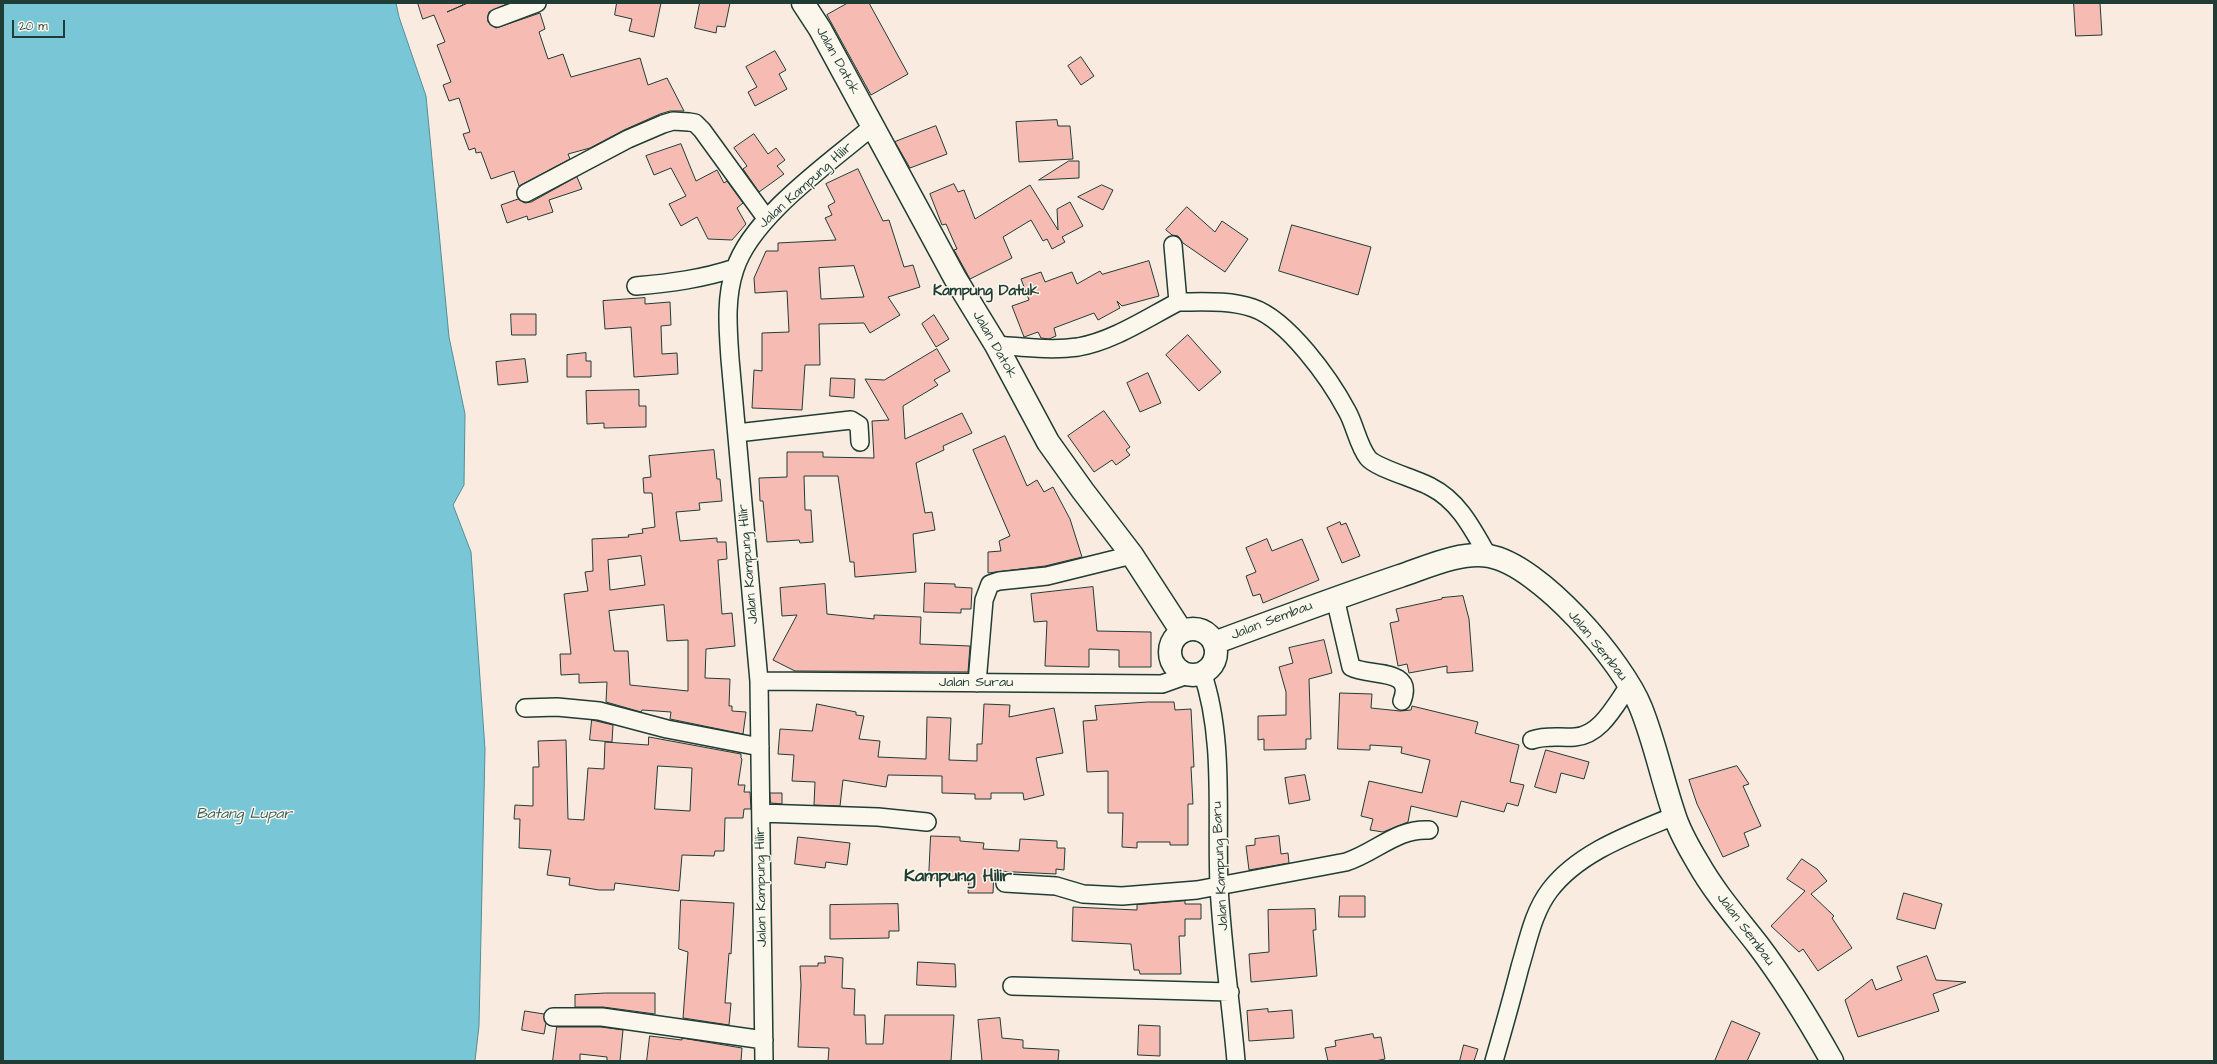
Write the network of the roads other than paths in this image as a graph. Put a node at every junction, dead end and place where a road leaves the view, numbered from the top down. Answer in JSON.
{"nodes":[{"id":1,"x":537,"y":3,"type":"edge"},
{"id":2,"x":803,"y":3,"type":"edge"},
{"id":3,"x":497,"y":18,"type":"dead end"},
{"id":4,"x":873,"y":126,"type":"junction"},
{"id":5,"x":526,"y":194,"type":"dead end"},
{"id":6,"x":766,"y":218,"type":"junction"},
{"id":7,"x":1173,"y":245,"type":"dead end"},
{"id":8,"x":735,"y":268,"type":"junction"},
{"id":9,"x":636,"y":286,"type":"dead end"},
{"id":10,"x":1178,"y":302,"type":"junction"},
{"id":11,"x":996,"y":345,"type":"junction"},
{"id":12,"x":737,"y":433,"type":"junction"},
{"id":13,"x":860,"y":442,"type":"dead end"},
{"id":14,"x":1132,"y":555,"type":"junction"},
{"id":15,"x":1488,"y":556,"type":"junction"},
{"id":16,"x":1335,"y":598,"type":"junction"},
{"id":17,"x":1182,"y":632,"type":"junction"},
{"id":18,"x":1214,"y":643,"type":"junction"},
{"id":19,"x":1196,"y":673,"type":"junction"},
{"id":20,"x":759,"y":681,"type":"junction"},
{"id":21,"x":978,"y":683,"type":"junction"},
{"id":22,"x":1629,"y":686,"type":"junction"},
{"id":23,"x":1402,"y":701,"type":"dead end"},
{"id":24,"x":525,"y":708,"type":"dead end"},
{"id":25,"x":1532,"y":740,"type":"dead end"},
{"id":26,"x":760,"y":747,"type":"junction"},
{"id":27,"x":761,"y":813,"type":"junction"},
{"id":28,"x":1674,"y":816,"type":"junction"},
{"id":29,"x":927,"y":822,"type":"dead end"},
{"id":30,"x":1429,"y":830,"type":"dead end"},
{"id":31,"x":1005,"y":882,"type":"dead end"},
{"id":32,"x":1219,"y":886,"type":"junction"},
{"id":33,"x":1012,"y":986,"type":"dead end"},
{"id":34,"x":1230,"y":992,"type":"junction"},
{"id":35,"x":553,"y":1017,"type":"dead end"},
{"id":36,"x":764,"y":1040,"type":"junction"},
{"id":37,"x":764,"y":1061,"type":"edge"},
{"id":38,"x":1236,"y":1061,"type":"edge"},
{"id":39,"x":1494,"y":1061,"type":"edge"},
{"id":40,"x":1832,"y":1061,"type":"edge"}],
"edges":[{"from":1,"to":3,"type":"street"},
{"from":2,"to":4,"type":"main road","name":"Jalan Datok"},
{"from":4,"to":6,"type":"street","name":"Jalan Kampung Hilir"},
{"from":4,"to":11,"type":"main road","name":"Jalan Datok"},
{"from":5,"to":6,"type":"street"},
{"from":6,"to":8,"type":"street","name":"Jalan Kampung Hilir"},
{"from":7,"to":10,"type":"street"},
{"from":8,"to":9,"type":"street"},
{"from":8,"to":12,"type":"street","name":"Jalan Kampung Hilir"},
{"from":10,"to":11,"type":"street"},
{"from":10,"to":15,"type":"street"},
{"from":11,"to":14,"type":"main road","name":"Jalan Datok"},
{"from":12,"to":13,"type":"street"},
{"from":12,"to":20,"type":"street","name":"Jalan Kampung Hilir"},
{"from":14,"to":17,"type":"main road","name":"Jalan Datok"},
{"from":14,"to":21,"type":"street"},
{"from":15,"to":16,"type":"main road","name":"Jalan Sembau"},
{"from":15,"to":22,"type":"main road","name":"Jalan Sembau"},
{"from":16,"to":18,"type":"main road","name":"Jalan Sembau"},
{"from":16,"to":23,"type":"street"},
{"from":17,"to":18,"type":"main road"},
{"from":17,"to":19,"type":"main road"},
{"from":18,"to":19,"type":"main road"},
{"from":19,"to":21,"type":"street","name":"Jalan Surau"},
{"from":19,"to":32,"type":"street","name":"Jalan Kampung Baru"},
{"from":20,"to":21,"type":"street","name":"Jalan Surau"},
{"from":20,"to":26,"type":"street","name":"Jalan Kampung Hilir"},
{"from":22,"to":25,"type":"street"},
{"from":22,"to":28,"type":"main road","name":"Jalan Sembau"},
{"from":24,"to":26,"type":"street"},
{"from":26,"to":27,"type":"street","name":"Jalan Kampung Hilir"},
{"from":27,"to":29,"type":"street"},
{"from":27,"to":36,"type":"street","name":"Jalan Kampung Hilir"},
{"from":28,"to":39,"type":"street"},
{"from":28,"to":40,"type":"main road","name":"Jalan Sembau"},
{"from":30,"to":32,"type":"street"},
{"from":31,"to":32,"type":"street"},
{"from":32,"to":34,"type":"street","name":"Jalan Kampung Baru"},
{"from":33,"to":34,"type":"street"},
{"from":34,"to":38,"type":"street","name":"Jalan Kampung Baru"},
{"from":35,"to":36,"type":"street"},
{"from":36,"to":37,"type":"street","name":"Jalan Kampung Hilir"}]}
